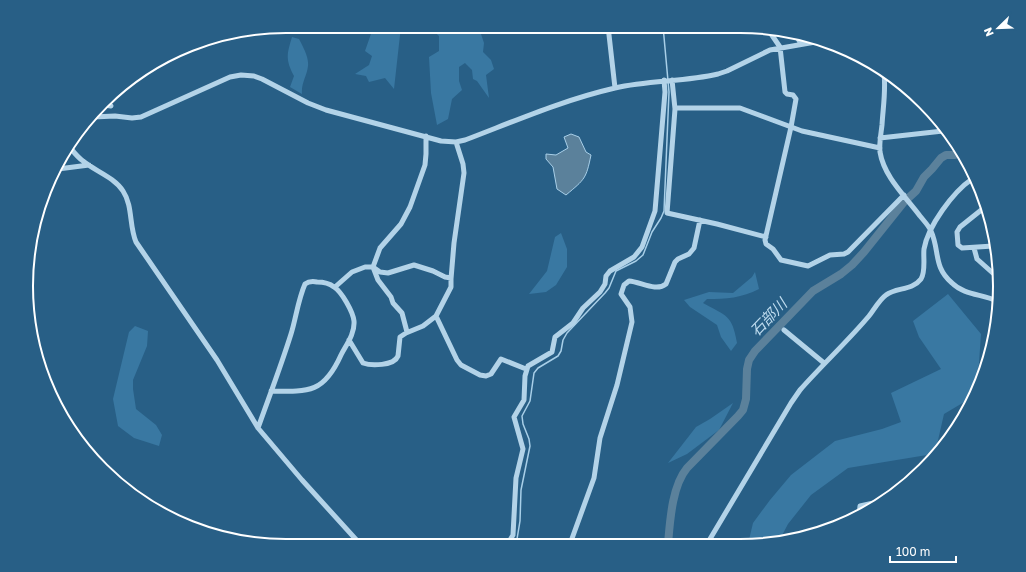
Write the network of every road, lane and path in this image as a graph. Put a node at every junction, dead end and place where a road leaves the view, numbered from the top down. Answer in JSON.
{"nodes":[{"id":1,"x":609,"y":33,"type":"edge"},
{"id":2,"x":772,"y":35,"type":"edge"},
{"id":3,"x":799,"y":41,"type":"edge"},
{"id":4,"x":808,"y":43,"type":"edge"},
{"id":5,"x":801,"y":44,"type":"junction"},
{"id":6,"x":780,"y":47,"type":"junction"},
{"id":7,"x":884,"y":78,"type":"edge"},
{"id":8,"x":664,"y":80,"type":"junction"},
{"id":9,"x":672,"y":80,"type":"junction"},
{"id":10,"x":614,"y":88,"type":"junction"},
{"id":11,"x":675,"y":108,"type":"junction"},
{"id":12,"x":98,"y":117,"type":"edge"},
{"id":13,"x":791,"y":127,"type":"junction"},
{"id":14,"x":941,"y":132,"type":"edge"},
{"id":15,"x":426,"y":136,"type":"junction"},
{"id":16,"x":880,"y":138,"type":"junction"},
{"id":17,"x":456,"y":142,"type":"junction"},
{"id":18,"x":880,"y":148,"type":"junction"},
{"id":19,"x":73,"y":150,"type":"edge"},
{"id":20,"x":88,"y":165,"type":"junction"},
{"id":21,"x":62,"y":168,"type":"edge"},
{"id":22,"x":970,"y":181,"type":"edge"},
{"id":23,"x":904,"y":194,"type":"junction"},
{"id":24,"x":981,"y":210,"type":"edge"},
{"id":25,"x":700,"y":220,"type":"junction"},
{"id":26,"x":931,"y":230,"type":"junction"},
{"id":27,"x":766,"y":237,"type":"junction"},
{"id":28,"x":990,"y":246,"type":"edge"},
{"id":29,"x":974,"y":248,"type":"junction"},
{"id":30,"x":373,"y":267,"type":"junction"},
{"id":31,"x":992,"y":273,"type":"edge"},
{"id":32,"x":451,"y":278,"type":"junction"},
{"id":33,"x":335,"y":287,"type":"junction"},
{"id":34,"x":992,"y":299,"type":"edge"},
{"id":35,"x":436,"y":316,"type":"junction"},
{"id":36,"x":784,"y":330,"type":"dead end"},
{"id":37,"x":407,"y":332,"type":"junction"},
{"id":38,"x":349,"y":340,"type":"junction"},
{"id":39,"x":824,"y":363,"type":"junction"},
{"id":40,"x":526,"y":369,"type":"junction"},
{"id":41,"x":271,"y":391,"type":"junction"},
{"id":42,"x":258,"y":428,"type":"junction"},
{"id":43,"x":356,"y":539,"type":"edge"},
{"id":44,"x":511,"y":539,"type":"edge"},
{"id":45,"x":572,"y":539,"type":"edge"},
{"id":46,"x":710,"y":539,"type":"edge"}],
"edges":[{"from":1,"to":10,"type":"street"},
{"from":2,"to":6,"type":"street"},
{"from":3,"to":5,"type":"street"},
{"from":4,"to":5,"type":"street"},
{"from":5,"to":6,"type":"street"},
{"from":6,"to":9,"type":"street"},
{"from":6,"to":13,"type":"street"},
{"from":7,"to":16,"type":"street"},
{"from":8,"to":9,"type":"street"},
{"from":8,"to":10,"type":"street"},
{"from":8,"to":40,"type":"street"},
{"from":9,"to":11,"type":"street"},
{"from":10,"to":17,"type":"street"},
{"from":11,"to":13,"type":"street"},
{"from":11,"to":25,"type":"street"},
{"from":12,"to":15,"type":"street"},
{"from":13,"to":18,"type":"street"},
{"from":13,"to":27,"type":"street"},
{"from":14,"to":16,"type":"street"},
{"from":15,"to":17,"type":"street"},
{"from":15,"to":30,"type":"street"},
{"from":16,"to":18,"type":"street"},
{"from":17,"to":32,"type":"street"},
{"from":18,"to":23,"type":"street"},
{"from":19,"to":20,"type":"street"},
{"from":20,"to":21,"type":"street"},
{"from":20,"to":42,"type":"street"},
{"from":22,"to":26,"type":"street"},
{"from":23,"to":26,"type":"street"},
{"from":23,"to":27,"type":"street"},
{"from":24,"to":29,"type":"street"},
{"from":25,"to":27,"type":"street"},
{"from":25,"to":45,"type":"street"},
{"from":26,"to":34,"type":"street"},
{"from":26,"to":39,"type":"street"},
{"from":28,"to":29,"type":"street"},
{"from":29,"to":31,"type":"street"},
{"from":30,"to":32,"type":"street"},
{"from":30,"to":33,"type":"street"},
{"from":30,"to":37,"type":"street"},
{"from":32,"to":35,"type":"street"},
{"from":33,"to":38,"type":"street"},
{"from":33,"to":41,"type":"street"},
{"from":35,"to":37,"type":"street"},
{"from":35,"to":40,"type":"street"},
{"from":36,"to":39,"type":"street"},
{"from":37,"to":38,"type":"street"},
{"from":38,"to":41,"type":"street"},
{"from":39,"to":46,"type":"street"},
{"from":40,"to":44,"type":"street"},
{"from":41,"to":42,"type":"street"},
{"from":42,"to":43,"type":"street"}]}
